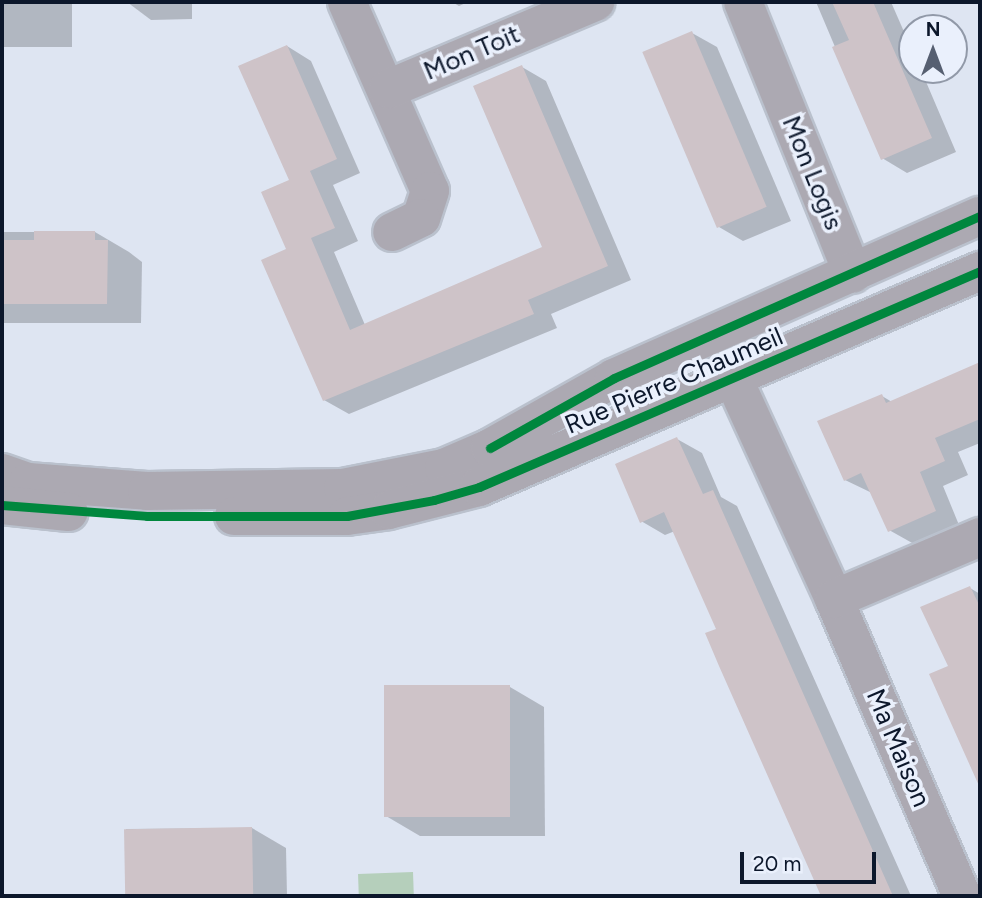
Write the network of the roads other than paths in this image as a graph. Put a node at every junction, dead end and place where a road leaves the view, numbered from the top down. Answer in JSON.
{"nodes":[{"id":1,"x":347,"y":2,"type":"edge"},
{"id":2,"x":595,"y":2,"type":"edge"},
{"id":3,"x":743,"y":2,"type":"edge"},
{"id":4,"x":388,"y":89,"type":"junction"},
{"id":5,"x":980,"y":216,"type":"edge"},
{"id":6,"x":391,"y":232,"type":"dead end"},
{"id":7,"x":980,"y":271,"type":"edge"},
{"id":8,"x":853,"y":274,"type":"junction"},
{"id":9,"x":926,"y":295,"type":"junction"},
{"id":10,"x":759,"y":314,"type":"junction"},
{"id":11,"x":733,"y":379,"type":"junction"},
{"id":12,"x":2,"y":473,"type":"edge"},
{"id":13,"x":2,"y":505,"type":"edge"},
{"id":14,"x":980,"y":537,"type":"edge"},
{"id":15,"x":834,"y":599,"type":"junction"},
{"id":16,"x":962,"y":896,"type":"edge"}],
"edges":[{"from":1,"to":4,"type":"street"},
{"from":2,"to":4,"type":"street","name":"Mon Toit"},
{"from":3,"to":8,"type":"street","name":"Mon Logis"},
{"from":4,"to":6,"type":"street"},
{"from":5,"to":8,"type":"street","name":"Rue Pierre Chaumeil"},
{"from":7,"to":9,"type":"street","name":"Rue Pierre Chaumeil"},
{"from":8,"to":9,"type":"street"},
{"from":8,"to":10,"type":"street","name":"Rue Pierre Chaumeil"},
{"from":9,"to":11,"type":"street","name":"Rue Pierre Chaumeil"},
{"from":10,"to":11,"type":"street"},
{"from":10,"to":12,"type":"street","name":"Rue Pierre Chaumeil"},
{"from":11,"to":13,"type":"street","name":"Rue Pierre Chaumeil"},
{"from":11,"to":15,"type":"street","name":"Ma Maison"},
{"from":14,"to":15,"type":"street"},
{"from":15,"to":16,"type":"street","name":"Ma Maison"}]}
